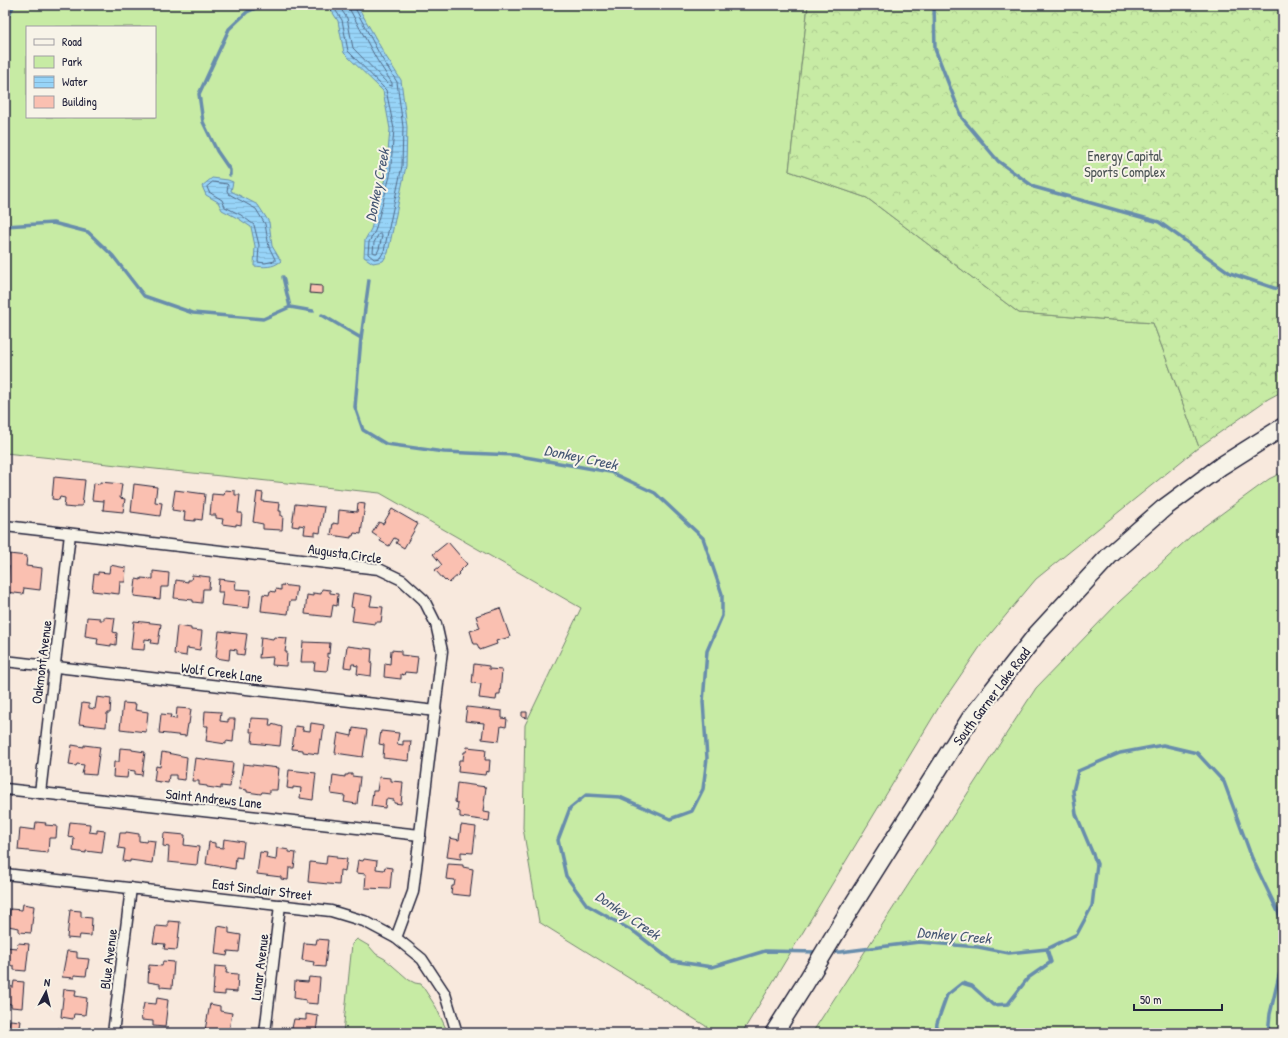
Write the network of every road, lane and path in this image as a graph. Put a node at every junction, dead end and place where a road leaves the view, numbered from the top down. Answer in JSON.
{"nodes":[{"id":1,"x":1283,"y":427,"type":"edge"},
{"id":2,"x":5,"y":526,"type":"edge"},
{"id":3,"x":70,"y":534,"type":"junction"},
{"id":4,"x":5,"y":661,"type":"edge"},
{"id":5,"x":55,"y":667,"type":"junction"},
{"id":6,"x":436,"y":711,"type":"junction"},
{"id":7,"x":5,"y":790,"type":"edge"},
{"id":8,"x":40,"y":793,"type":"junction"},
{"id":9,"x":420,"y":835,"type":"junction"},
{"id":10,"x":5,"y":874,"type":"edge"},
{"id":11,"x":131,"y":888,"type":"junction"},
{"id":12,"x":280,"y":905,"type":"junction"},
{"id":13,"x":396,"y":938,"type":"junction"},
{"id":14,"x":113,"y":1033,"type":"edge"},
{"id":15,"x":265,"y":1033,"type":"edge"},
{"id":16,"x":457,"y":1033,"type":"edge"},
{"id":17,"x":774,"y":1033,"type":"edge"}],
"edges":[{"from":1,"to":17,"type":"main road","name":"South Garner Lake Road"},
{"from":2,"to":3,"type":"street","name":"Augusta Circle"},
{"from":3,"to":5,"type":"street","name":"Oakmont Avenue"},
{"from":3,"to":6,"type":"street","name":"Augusta Circle"},
{"from":4,"to":5,"type":"street","name":"Wolf Creek Lane"},
{"from":5,"to":6,"type":"street","name":"Wolf Creek Lane"},
{"from":5,"to":8,"type":"street","name":"Oakmont Avenue"},
{"from":6,"to":9,"type":"street","name":"Augusta Circle"},
{"from":7,"to":8,"type":"street","name":"Saint Andrews Lane"},
{"from":8,"to":9,"type":"street","name":"Saint Andrews Lane"},
{"from":9,"to":13,"type":"street","name":"Augusta Circle"},
{"from":10,"to":11,"type":"street","name":"East Sinclair Street"},
{"from":11,"to":12,"type":"street","name":"East Sinclair Street"},
{"from":11,"to":14,"type":"street","name":"Blue Avenue"},
{"from":12,"to":13,"type":"street","name":"East Sinclair Street"},
{"from":12,"to":15,"type":"street","name":"Lunar Avenue"},
{"from":13,"to":16,"type":"street","name":"East Sinclair Street"}]}
